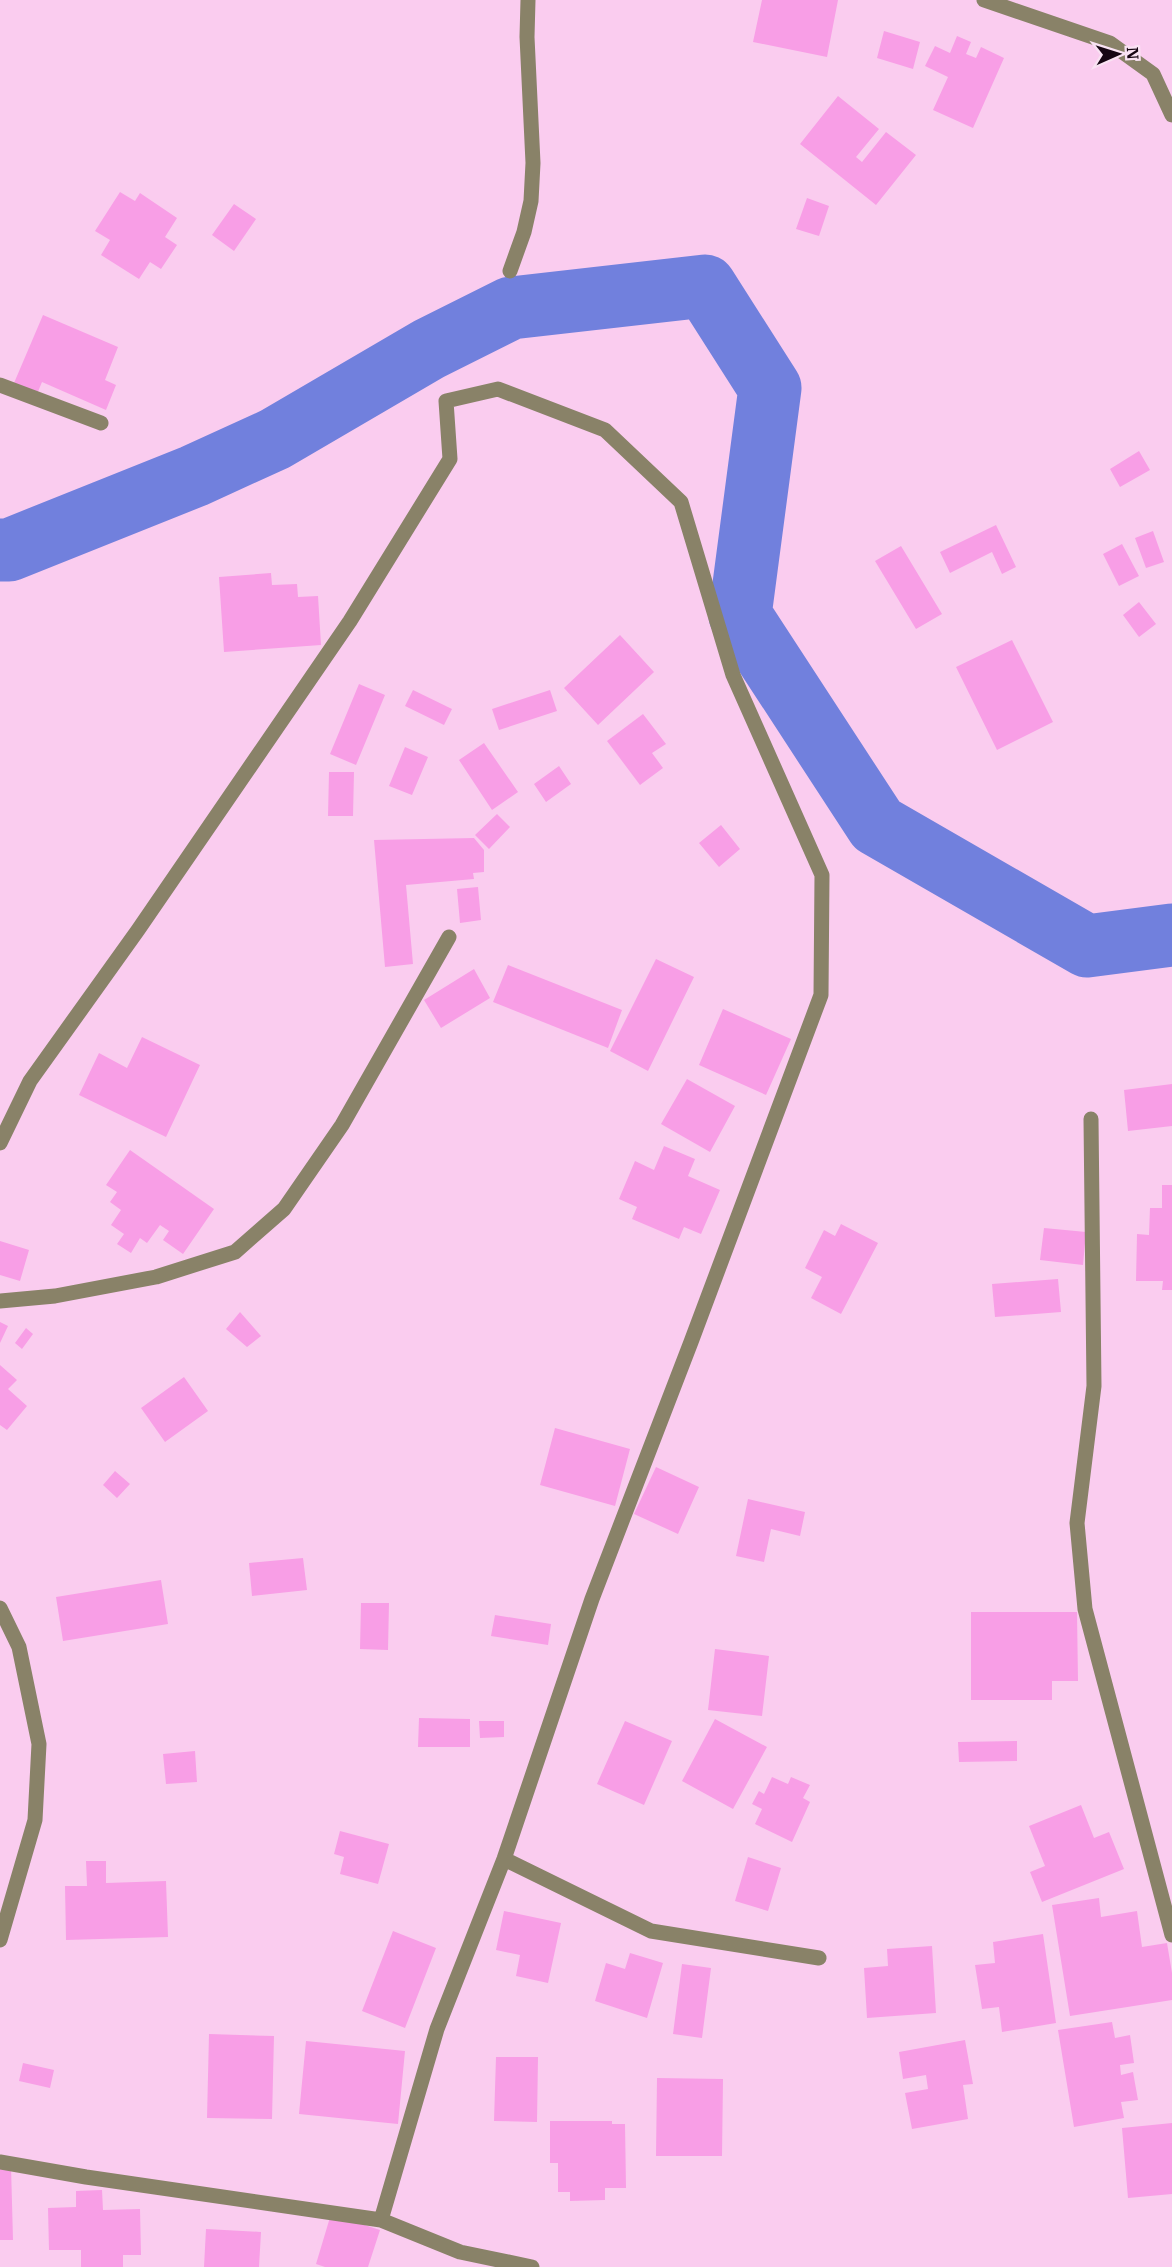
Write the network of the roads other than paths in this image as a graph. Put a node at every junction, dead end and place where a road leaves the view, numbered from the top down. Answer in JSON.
{"nodes":[{"id":1,"x":528,"y":0,"type":"edge"},
{"id":2,"x":984,"y":0,"type":"edge"},
{"id":3,"x":1172,"y":115,"type":"edge"},
{"id":4,"x":510,"y":271,"type":"dead end"},
{"id":5,"x":0,"y":386,"type":"edge"},
{"id":6,"x":101,"y":423,"type":"dead end"},
{"id":7,"x":448,"y":937,"type":"dead end"},
{"id":8,"x":1091,"y":1119,"type":"dead end"},
{"id":9,"x":0,"y":1143,"type":"edge"},
{"id":10,"x":0,"y":1301,"type":"edge"},
{"id":11,"x":0,"y":1608,"type":"edge"},
{"id":12,"x":504,"y":1859,"type":"junction"},
{"id":13,"x":1172,"y":1935,"type":"edge"},
{"id":14,"x":0,"y":1940,"type":"edge"},
{"id":15,"x":819,"y":1958,"type":"dead end"},
{"id":16,"x":0,"y":2162,"type":"edge"},
{"id":17,"x":381,"y":2220,"type":"junction"},
{"id":18,"x":532,"y":2267,"type":"edge"}],
"edges":[{"from":1,"to":4,"type":"street"},
{"from":2,"to":3,"type":"street"},
{"from":5,"to":6,"type":"street"},
{"from":7,"to":10,"type":"street"},
{"from":8,"to":13,"type":"street"},
{"from":9,"to":12,"type":"street"},
{"from":11,"to":14,"type":"street"},
{"from":12,"to":15,"type":"street"},
{"from":12,"to":17,"type":"street"},
{"from":16,"to":17,"type":"street"},
{"from":17,"to":18,"type":"street"}]}
